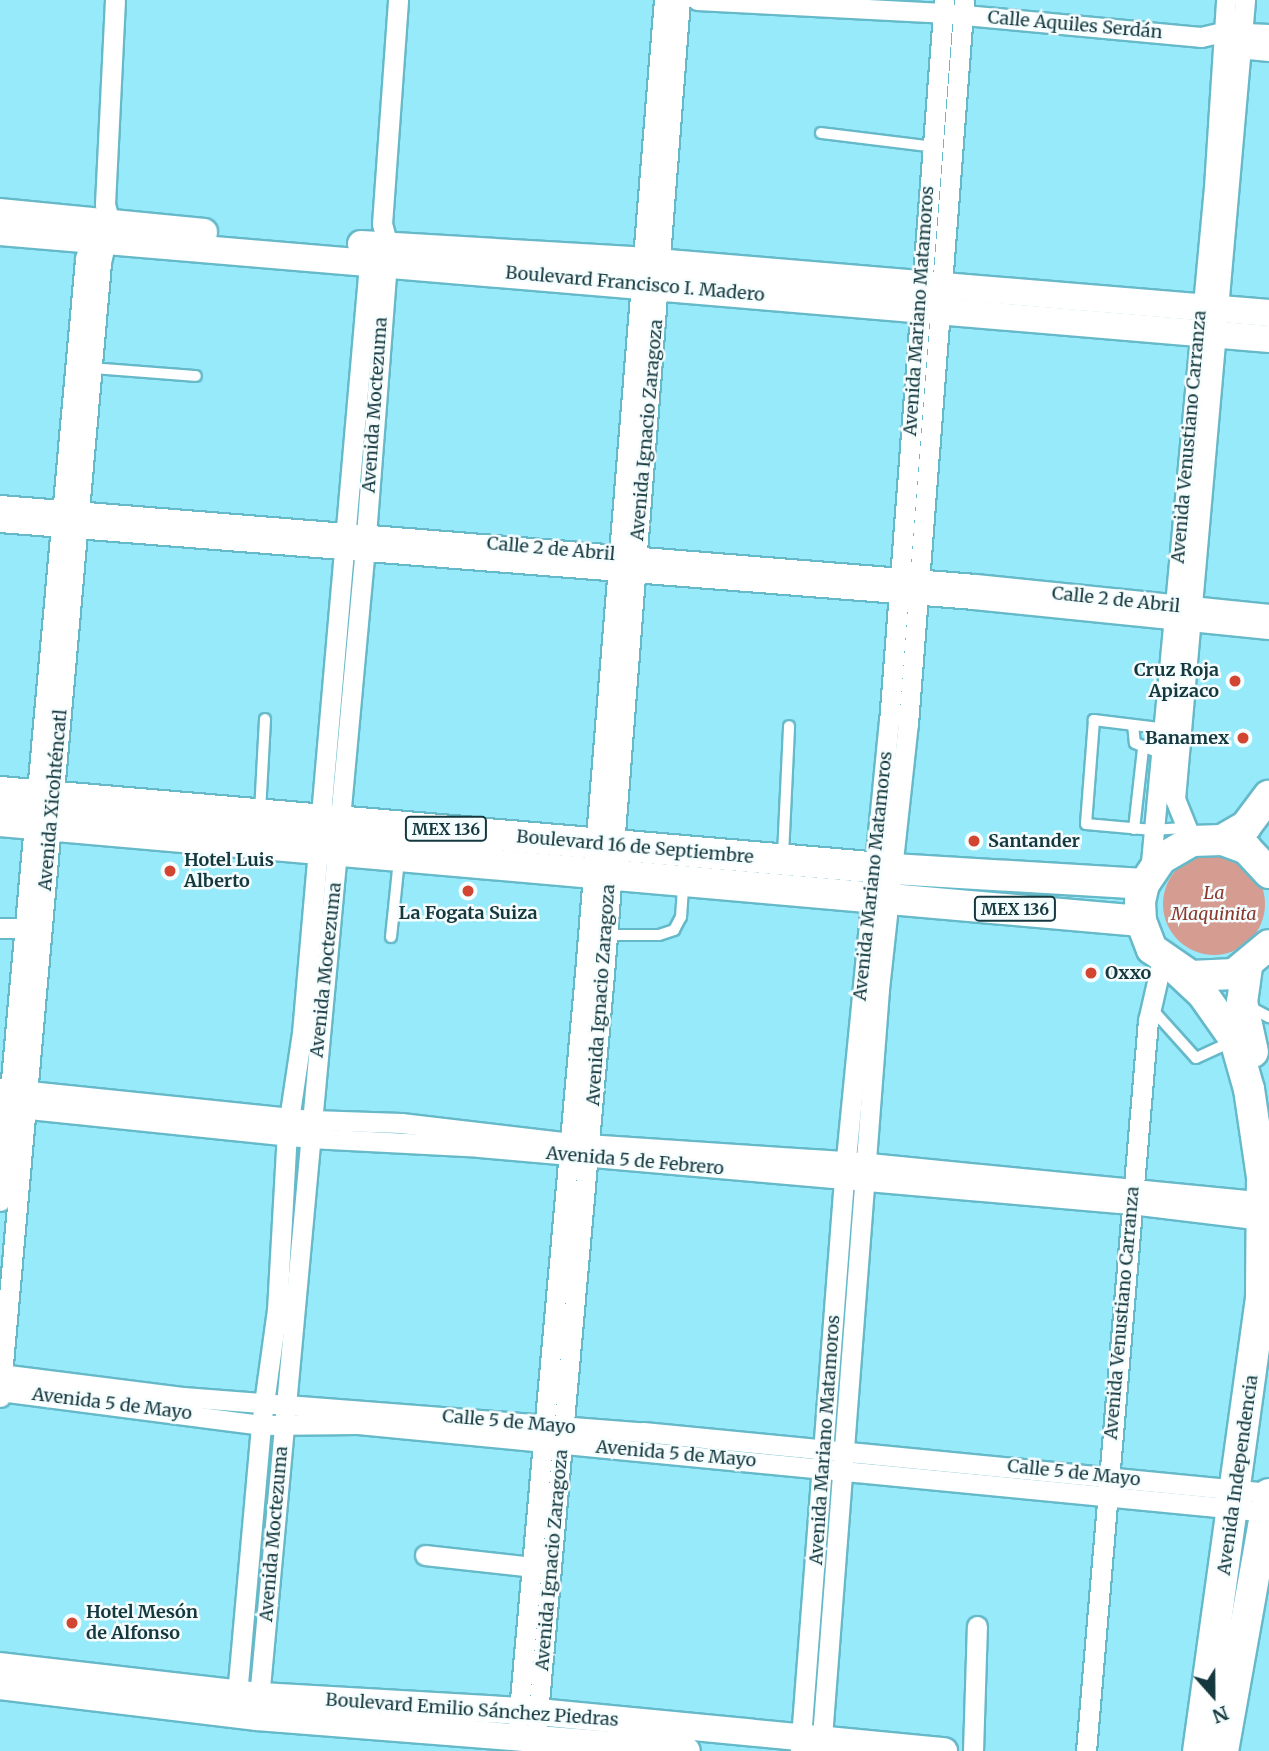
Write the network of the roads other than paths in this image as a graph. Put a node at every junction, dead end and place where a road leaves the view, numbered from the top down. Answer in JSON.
{"nodes":[{"id":1,"x":115,"y":0,"type":"edge"},
{"id":2,"x":398,"y":0,"type":"edge"},
{"id":3,"x":664,"y":0,"type":"edge"},
{"id":4,"x":680,"y":0,"type":"edge"},
{"id":5,"x":697,"y":0,"type":"edge"},
{"id":6,"x":1226,"y":0,"type":"edge"},
{"id":7,"x":1245,"y":0,"type":"edge"},
{"id":8,"x":943,"y":7,"type":"edge"},
{"id":9,"x":964,"y":7,"type":"edge"},
{"id":10,"x":1269,"y":34,"type":"edge"},
{"id":11,"x":1232,"y":39,"type":"junction"},
{"id":12,"x":1269,"y":51,"type":"edge"},
{"id":13,"x":660,"y":132,"type":"junction"},
{"id":14,"x":821,"y":133,"type":"dead end"},
{"id":15,"x":940,"y":148,"type":"junction"},
{"id":16,"x":0,"y":212,"type":"edge"},
{"id":17,"x":101,"y":227,"type":"junction"},
{"id":18,"x":0,"y":232,"type":"edge"},
{"id":19,"x":379,"y":248,"type":"junction"},
{"id":20,"x":651,"y":273,"type":"junction"},
{"id":21,"x":930,"y":297,"type":"junction"},
{"id":22,"x":1269,"y":313,"type":"edge"},
{"id":23,"x":1209,"y":321,"type":"junction"},
{"id":24,"x":86,"y":337,"type":"junction"},
{"id":25,"x":1269,"y":339,"type":"edge"},
{"id":26,"x":92,"y":368,"type":"junction"},
{"id":27,"x":196,"y":376,"type":"dead end"},
{"id":28,"x":78,"y":427,"type":"junction"},
{"id":29,"x":361,"y":471,"type":"junction"},
{"id":30,"x":3,"y":514,"type":"edge"},
{"id":31,"x":70,"y":518,"type":"junction"},
{"id":32,"x":343,"y":542,"type":"junction"},
{"id":33,"x":365,"y":544,"type":"junction"},
{"id":34,"x":627,"y":564,"type":"junction"},
{"id":35,"x":907,"y":587,"type":"junction"},
{"id":36,"x":348,"y":604,"type":"junction"},
{"id":37,"x":1269,"y":614,"type":"edge"},
{"id":38,"x":1183,"y":615,"type":"junction"},
{"id":39,"x":1269,"y":629,"type":"edge"},
{"id":40,"x":265,"y":719,"type":"dead end"},
{"id":41,"x":1133,"y":725,"type":"junction"},
{"id":42,"x":789,"y":726,"type":"dead end"},
{"id":43,"x":1172,"y":730,"type":"junction"},
{"id":44,"x":1151,"y":751,"type":"junction"},
{"id":45,"x":0,"y":792,"type":"edge"},
{"id":46,"x":1269,"y":796,"type":"edge"},
{"id":47,"x":44,"y":810,"type":"junction"},
{"id":48,"x":260,"y":812,"type":"junction"},
{"id":49,"x":329,"y":818,"type":"junction"},
{"id":50,"x":0,"y":821,"type":"edge"},
{"id":51,"x":1144,"y":830,"type":"junction"},
{"id":52,"x":1199,"y":836,"type":"junction"},
{"id":53,"x":327,"y":851,"type":"junction"},
{"id":54,"x":400,"y":858,"type":"junction"},
{"id":55,"x":603,"y":858,"type":"junction"},
{"id":56,"x":783,"y":860,"type":"junction"},
{"id":57,"x":1268,"y":865,"type":"edge"},
{"id":58,"x":683,"y":879,"type":"junction"},
{"id":59,"x":1147,"y":879,"type":"junction"},
{"id":60,"x":882,"y":882,"type":"junction"},
{"id":61,"x":1141,"y":920,"type":"junction"},
{"id":62,"x":0,"y":928,"type":"edge"},
{"id":63,"x":32,"y":928,"type":"junction"},
{"id":64,"x":607,"y":935,"type":"junction"},
{"id":65,"x":391,"y":937,"type":"dead end"},
{"id":66,"x":1269,"y":945,"type":"edge"},
{"id":67,"x":1169,"y":965,"type":"junction"},
{"id":68,"x":1247,"y":967,"type":"junction"},
{"id":69,"x":595,"y":974,"type":"junction"},
{"id":70,"x":870,"y":988,"type":"junction"},
{"id":71,"x":1151,"y":1007,"type":"junction"},
{"id":72,"x":1250,"y":1031,"type":"edge"},
{"id":73,"x":310,"y":1033,"type":"junction"},
{"id":74,"x":11,"y":1098,"type":"edge"},
{"id":75,"x":1269,"y":1117,"type":"edge"},
{"id":76,"x":288,"y":1126,"type":"junction"},
{"id":77,"x":311,"y":1129,"type":"junction"},
{"id":78,"x":579,"y":1150,"type":"junction"},
{"id":79,"x":846,"y":1171,"type":"junction"},
{"id":80,"x":868,"y":1172,"type":"junction"},
{"id":81,"x":1132,"y":1195,"type":"junction"},
{"id":82,"x":6,"y":1200,"type":"edge"},
{"id":83,"x":1266,"y":1212,"type":"edge"},
{"id":84,"x":283,"y":1220,"type":"junction"},
{"id":85,"x":304,"y":1222,"type":"junction"},
{"id":86,"x":5,"y":1284,"type":"edge"},
{"id":87,"x":835,"y":1310,"type":"junction"},
{"id":88,"x":286,"y":1311,"type":"junction"},
{"id":89,"x":855,"y":1311,"type":"junction"},
{"id":90,"x":1,"y":1383,"type":"edge"},
{"id":91,"x":0,"y":1397,"type":"edge"},
{"id":92,"x":182,"y":1404,"type":"junction"},
{"id":93,"x":277,"y":1412,"type":"junction"},
{"id":94,"x":359,"y":1416,"type":"joint"},
{"id":95,"x":261,"y":1425,"type":"junction"},
{"id":96,"x":553,"y":1436,"type":"junction"},
{"id":97,"x":834,"y":1459,"type":"junction"},
{"id":98,"x":1108,"y":1485,"type":"junction"},
{"id":99,"x":1236,"y":1499,"type":"junction"},
{"id":100,"x":1268,"y":1503,"type":"edge"},
{"id":101,"x":273,"y":1548,"type":"junction"},
{"id":102,"x":250,"y":1550,"type":"junction"},
{"id":103,"x":425,"y":1555,"type":"dead end"},
{"id":104,"x":541,"y":1568,"type":"junction"},
{"id":105,"x":977,"y":1626,"type":"dead end"},
{"id":106,"x":0,"y":1666,"type":"edge"},
{"id":107,"x":0,"y":1686,"type":"edge"},
{"id":108,"x":248,"y":1705,"type":"junction"},
{"id":109,"x":529,"y":1712,"type":"junction"},
{"id":110,"x":526,"y":1738,"type":"junction"},
{"id":111,"x":743,"y":1742,"type":"edge"},
{"id":112,"x":811,"y":1744,"type":"edge"},
{"id":113,"x":899,"y":1749,"type":"edge"},
{"id":114,"x":687,"y":1751,"type":"edge"},
{"id":115,"x":944,"y":1751,"type":"edge"},
{"id":116,"x":973,"y":1751,"type":"edge"},
{"id":117,"x":1086,"y":1751,"type":"edge"},
{"id":118,"x":1198,"y":1751,"type":"edge"},
{"id":119,"x":1223,"y":1751,"type":"edge"}],
"edges":[{"from":1,"to":17,"type":"street","name":"Avenida Xicohténcatl"},
{"from":2,"to":19,"type":"street","name":"Avenida Moctezuma"},
{"from":3,"to":13,"type":"street","name":"Avenida Ignacio Zaragoza"},
{"from":4,"to":13,"type":"street","name":"Avenida Ignacio Zaragoza"},
{"from":5,"to":8,"type":"street","name":"Calle Aquiles Serdán"},
{"from":6,"to":11,"type":"street","name":"Avenida Venustiano Carranza"},
{"from":7,"to":11,"type":"street","name":"Avenida Venustiano Carranza"},
{"from":8,"to":9,"type":"street","name":"Calle Aquiles Serdán"},
{"from":8,"to":15,"type":"street","name":"Avenida Mariano Matamoros"},
{"from":9,"to":11,"type":"street","name":"Calle Aquiles Serdán"},
{"from":9,"to":15,"type":"street","name":"Avenida Mariano Matamoros"},
{"from":10,"to":11,"type":"street","name":"Calle Aquiles Serdán"},
{"from":11,"to":12,"type":"street","name":"Calle Aquiles Serdán"},
{"from":11,"to":23,"type":"street","name":"Avenida Venustiano Carranza"},
{"from":13,"to":20,"type":"street","name":"Avenida Ignacio Zaragoza"},
{"from":14,"to":15,"type":"lane"},
{"from":15,"to":21,"type":"street","name":"Avenida Mariano Matamoros"},
{"from":16,"to":17,"type":"main road","name":"Boulevard Francisco I. Madero"},
{"from":17,"to":18,"type":"main road","name":"Boulevard Francisco I. Madero"},
{"from":17,"to":19,"type":"main road","name":"Boulevard Francisco I. Madero"},
{"from":17,"to":24,"type":"street","name":"Avenida Xicohténcatl"},
{"from":19,"to":20,"type":"main road","name":"Boulevard Francisco I. Madero"},
{"from":19,"to":29,"type":"street","name":"Avenida Moctezuma"},
{"from":20,"to":21,"type":"main road","name":"Boulevard Francisco I. Madero"},
{"from":20,"to":34,"type":"street","name":"Avenida Ignacio Zaragoza"},
{"from":21,"to":23,"type":"main road","name":"Boulevard Francisco I. Madero"},
{"from":21,"to":35,"type":"street","name":"Avenida Mariano Matamoros"},
{"from":22,"to":23,"type":"main road","name":"Boulevard Francisco I. Madero"},
{"from":23,"to":25,"type":"main road","name":"Boulevard Francisco I. Madero"},
{"from":23,"to":38,"type":"street","name":"Avenida Venustiano Carranza"},
{"from":24,"to":26,"type":"street","name":"Avenida Xicohténcatl"},
{"from":24,"to":28,"type":"street","name":"Avenida Xicohténcatl"},
{"from":26,"to":27,"type":"lane"},
{"from":26,"to":28,"type":"street","name":"Avenida Xicohténcatl"},
{"from":28,"to":31,"type":"street","name":"Avenida Xicohténcatl"},
{"from":29,"to":32,"type":"street","name":"Avenida Moctezuma"},
{"from":29,"to":33,"type":"street","name":"Avenida Moctezuma"},
{"from":30,"to":31,"type":"street","name":"Calle 2 de Abril"},
{"from":31,"to":32,"type":"street","name":"Calle 2 de Abril"},
{"from":31,"to":47,"type":"street","name":"Avenida Xicohténcatl"},
{"from":32,"to":33,"type":"street","name":"Calle 2 de Abril"},
{"from":32,"to":36,"type":"street","name":"Avenida Moctezuma"},
{"from":33,"to":34,"type":"street","name":"Calle 2 de Abril"},
{"from":33,"to":36,"type":"street","name":"Avenida Moctezuma"},
{"from":34,"to":35,"type":"street","name":"Calle 2 de Abril"},
{"from":34,"to":55,"type":"street","name":"Avenida Ignacio Zaragoza"},
{"from":35,"to":38,"type":"street","name":"Calle 2 de Abril"},
{"from":35,"to":60,"type":"street","name":"Avenida Mariano Matamoros"},
{"from":36,"to":49,"type":"street","name":"Avenida Moctezuma"},
{"from":37,"to":38,"type":"street","name":"Calle 2 de Abril"},
{"from":38,"to":39,"type":"street","name":"Calle 2 de Abril"},
{"from":38,"to":43,"type":"street","name":"Avenida Venustiano Carranza"},
{"from":40,"to":48,"type":"lane"},
{"from":41,"to":43,"type":"lane"},
{"from":41,"to":44,"type":"lane"},
{"from":41,"to":51,"type":"lane"},
{"from":42,"to":56,"type":"lane"},
{"from":43,"to":44,"type":"street","name":"Avenida Venustiano Carranza"},
{"from":43,"to":52,"type":"street","name":"Avenida Venustiano Carranza"},
{"from":44,"to":51,"type":"street","name":"Avenida Venustiano Carranza"},
{"from":45,"to":47,"type":"main road","name":"Boulevard 16 de Septiembre","number":"MEX 136"},
{"from":46,"to":52,"type":"main road"},
{"from":47,"to":48,"type":"main road","name":"Boulevard 16 de Septiembre","number":"MEX 136"},
{"from":47,"to":50,"type":"main road","name":"Boulevard 16 de Septiembre","number":"MEX 136"},
{"from":47,"to":53,"type":"main road","name":"Boulevard 16 de Septiembre","number":"MEX 136"},
{"from":47,"to":63,"type":"street","name":"Avenida Xicohténcatl"},
{"from":48,"to":49,"type":"main road","name":"Boulevard 16 de Septiembre","number":"MEX 136"},
{"from":49,"to":53,"type":"street","name":"Avenida Moctezuma"},
{"from":49,"to":55,"type":"main road","name":"Boulevard 16 de Septiembre","number":"MEX 136"},
{"from":51,"to":52,"type":"lane"},
{"from":51,"to":59,"type":"street","name":"Avenida Venustiano Carranza"},
{"from":52,"to":57,"type":"main road"},
{"from":52,"to":59,"type":"main road"},
{"from":53,"to":54,"type":"main road","name":"Boulevard 16 de Septiembre","number":"MEX 136"},
{"from":53,"to":73,"type":"street","name":"Avenida Moctezuma"},
{"from":54,"to":55,"type":"main road","name":"Boulevard 16 de Septiembre","number":"MEX 136"},
{"from":54,"to":65,"type":"lane"},
{"from":55,"to":56,"type":"main road","name":"Boulevard 16 de Septiembre","number":"MEX 136"},
{"from":55,"to":58,"type":"main road","name":"Boulevard 16 de Septiembre","number":"MEX 136"},
{"from":55,"to":64,"type":"street","name":"Avenida Ignacio Zaragoza"},
{"from":55,"to":69,"type":"street","name":"Avenida Ignacio Zaragoza"},
{"from":56,"to":60,"type":"main road","name":"Boulevard 16 de Septiembre","number":"MEX 136"},
{"from":58,"to":60,"type":"main road","name":"Boulevard 16 de Septiembre","number":"MEX 136"},
{"from":58,"to":64,"type":"lane"},
{"from":59,"to":60,"type":"main road","name":"Boulevard 16 de Septiembre","number":"MEX 136"},
{"from":59,"to":61,"type":"main road"},
{"from":60,"to":61,"type":"main road","name":"Boulevard 16 de Septiembre","number":"MEX 136"},
{"from":60,"to":70,"type":"street","name":"Avenida Mariano Matamoros"},
{"from":61,"to":67,"type":"main road","name":"Avenida Independencia"},
{"from":62,"to":63,"type":"street"},
{"from":63,"to":74,"type":"street","name":"Avenida Xicohténcatl"},
{"from":64,"to":69,"type":"street","name":"Avenida Ignacio Zaragoza"},
{"from":66,"to":68,"type":"main road"},
{"from":67,"to":68,"type":"main road"},
{"from":67,"to":71,"type":"street","name":"Avenida Venustiano Carranza"},
{"from":67,"to":72,"type":"main road","name":"Avenida Independencia"},
{"from":68,"to":72,"type":"main road","name":"Avenida Independencia"},
{"from":69,"to":78,"type":"street","name":"Avenida Ignacio Zaragoza"},
{"from":70,"to":79,"type":"street","name":"Avenida Mariano Matamoros"},
{"from":70,"to":80,"type":"street","name":"Avenida Mariano Matamoros"},
{"from":71,"to":72,"type":"lane"},
{"from":71,"to":81,"type":"street","name":"Avenida Venustiano Carranza"},
{"from":72,"to":75,"type":"main road","name":"Avenida Independencia"},
{"from":72,"to":83,"type":"main road","name":"Avenida Independencia"},
{"from":73,"to":76,"type":"street","name":"Avenida Moctezuma"},
{"from":73,"to":77,"type":"street","name":"Avenida Moctezuma"},
{"from":74,"to":76,"type":"street","name":"Avenida 5 de Febrero"},
{"from":74,"to":82,"type":"street","name":"Avenida Xicohténcatl"},
{"from":76,"to":77,"type":"street","name":"Avenida 5 de Febrero"},
{"from":76,"to":84,"type":"street","name":"Avenida Moctezuma"},
{"from":77,"to":78,"type":"street","name":"Avenida 5 de Febrero"},
{"from":77,"to":85,"type":"street","name":"Avenida Moctezuma"},
{"from":78,"to":79,"type":"street","name":"Avenida 5 de Febrero"},
{"from":78,"to":96,"type":"street","name":"Avenida Ignacio Zaragoza"},
{"from":79,"to":80,"type":"street","name":"Avenida 5 de Febrero"},
{"from":79,"to":87,"type":"street","name":"Avenida Mariano Matamoros"},
{"from":80,"to":81,"type":"street","name":"Avenida 5 de Febrero"},
{"from":80,"to":89,"type":"street","name":"Avenida Mariano Matamoros"},
{"from":81,"to":83,"type":"street","name":"Avenida 5 de Febrero"},
{"from":81,"to":98,"type":"street","name":"Avenida Venustiano Carranza"},
{"from":82,"to":86,"type":"street","name":"Avenida Xicohténcatl"},
{"from":83,"to":99,"type":"main road","name":"Avenida Independencia"},
{"from":84,"to":85,"type":"street"},
{"from":84,"to":88,"type":"street","name":"Avenida Moctezuma"},
{"from":85,"to":88,"type":"street","name":"Avenida Moctezuma"},
{"from":86,"to":90,"type":"street","name":"Avenida Xicohténcatl"},
{"from":87,"to":89,"type":"street"},
{"from":87,"to":97,"type":"street","name":"Avenida Mariano Matamoros"},
{"from":88,"to":93,"type":"street","name":"Avenida Moctezuma"},
{"from":89,"to":97,"type":"street","name":"Avenida Mariano Matamoros"},
{"from":90,"to":91,"type":"street","name":"Avenida Xicohténcatl"},
{"from":90,"to":92,"type":"street"},
{"from":92,"to":93,"type":"street"},
{"from":92,"to":95,"type":"street","name":"Avenida 5 de Mayo"},
{"from":93,"to":94,"type":"street","name":"Avenida 5 de Mayo"},
{"from":93,"to":95,"type":"street","name":"Avenida 5 de Mayo"},
{"from":93,"to":101,"type":"street","name":"Avenida Moctezuma"},
{"from":94,"to":96,"type":"street","name":"Calle 5 de Mayo"},
{"from":95,"to":102,"type":"street","name":"Avenida Moctezuma"},
{"from":96,"to":97,"type":"street","name":"Calle 5 de Mayo"},
{"from":96,"to":104,"type":"street","name":"Avenida Ignacio Zaragoza"},
{"from":97,"to":98,"type":"street","name":"Calle 5 de Mayo"},
{"from":97,"to":112,"type":"street","name":"Avenida Mariano Matamoros"},
{"from":98,"to":99,"type":"street","name":"Calle 5 de Mayo"},
{"from":98,"to":117,"type":"street","name":"Avenida Venustiano Carranza"},
{"from":99,"to":100,"type":"street"},
{"from":99,"to":118,"type":"main road","name":"Avenida Independencia"},
{"from":100,"to":119,"type":"main road","name":"Avenida Independencia"},
{"from":101,"to":102,"type":"street"},
{"from":101,"to":108,"type":"street","name":"Avenida Moctezuma"},
{"from":102,"to":108,"type":"street","name":"Avenida Moctezuma"},
{"from":103,"to":104,"type":"street"},
{"from":104,"to":109,"type":"street","name":"Avenida Ignacio Zaragoza"},
{"from":105,"to":116,"type":"street"},
{"from":106,"to":108,"type":"main road","name":"Boulevard Emilio Sánchez Piedras"},
{"from":107,"to":108,"type":"main road","name":"Boulevard Emilio Sánchez Piedras"},
{"from":108,"to":109,"type":"main road","name":"Boulevard Emilio Sánchez Piedras"},
{"from":108,"to":110,"type":"main road","name":"Boulevard Emilio Sánchez Piedras"},
{"from":109,"to":110,"type":"street","name":"Avenida Ignacio Zaragoza"},
{"from":109,"to":111,"type":"main road","name":"Boulevard Emilio Sánchez Piedras"},
{"from":110,"to":114,"type":"main road","name":"Boulevard Emilio Sánchez Piedras"},
{"from":111,"to":112,"type":"main road","name":"Boulevard Emilio Sánchez Piedras"},
{"from":112,"to":113,"type":"main road","name":"Boulevard Emilio Sánchez Piedras"},
{"from":113,"to":115,"type":"main road","name":"Boulevard Emilio Sánchez Piedras"}]}
